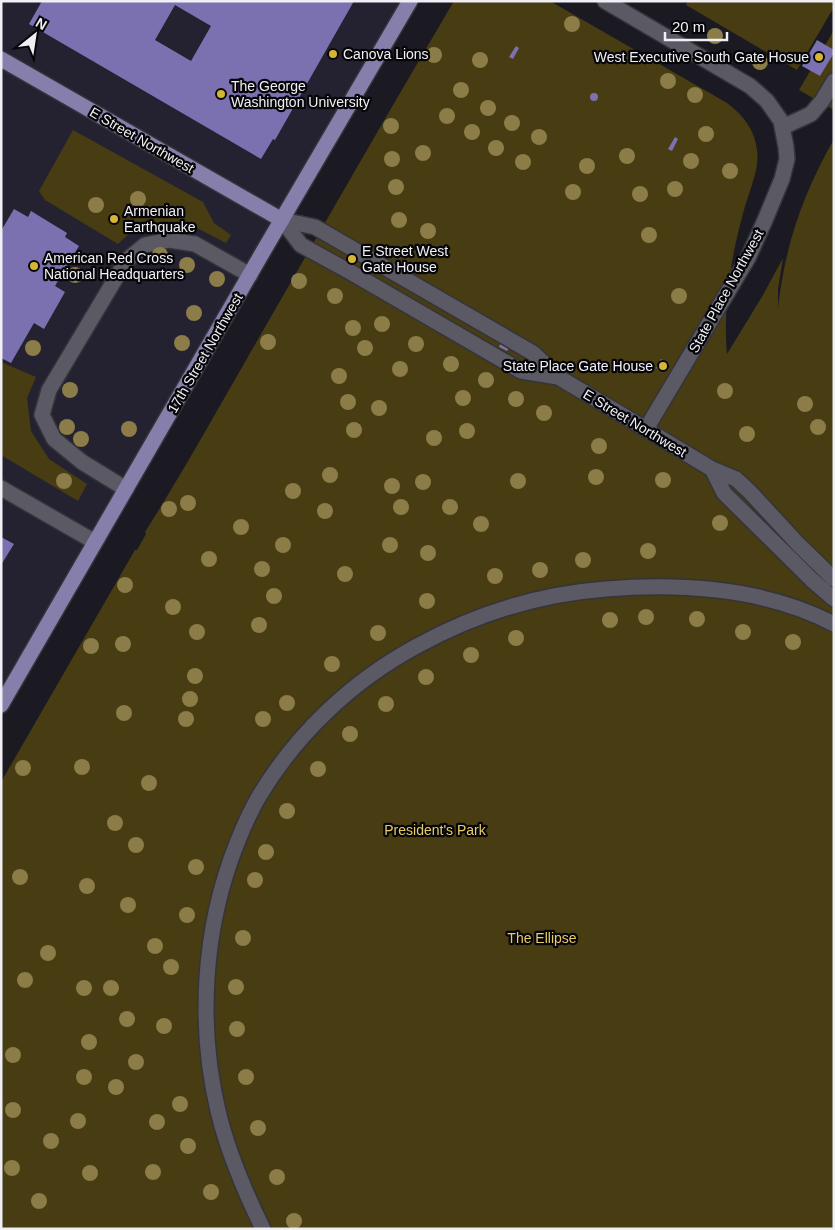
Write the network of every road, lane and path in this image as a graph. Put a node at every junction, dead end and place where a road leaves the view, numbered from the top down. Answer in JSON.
{"nodes":[{"id":1,"x":410,"y":1,"type":"edge"},
{"id":2,"x":605,"y":1,"type":"edge"},
{"id":3,"x":1,"y":59,"type":"edge"},
{"id":4,"x":834,"y":81,"type":"edge"},
{"id":5,"x":783,"y":127,"type":"junction"},
{"id":6,"x":282,"y":220,"type":"junction"},
{"id":7,"x":388,"y":269,"type":"junction"},
{"id":8,"x":250,"y":275,"type":"junction"},
{"id":9,"x":377,"y":287,"type":"junction"},
{"id":10,"x":558,"y":377,"type":"junction"},
{"id":11,"x":646,"y":429,"type":"junction"},
{"id":12,"x":712,"y":469,"type":"junction"},
{"id":13,"x":1,"y":488,"type":"edge"},
{"id":14,"x":126,"y":489,"type":"junction"},
{"id":15,"x":95,"y":542,"type":"junction"},
{"id":16,"x":834,"y":579,"type":"edge"},
{"id":17,"x":834,"y":599,"type":"edge"},
{"id":18,"x":834,"y":624,"type":"edge"},
{"id":19,"x":1,"y":705,"type":"edge"},
{"id":20,"x":263,"y":1229,"type":"edge"}],
"edges":[{"from":1,"to":6,"type":"main road","name":"17th Street Northwest"},
{"from":2,"to":5,"type":"street","name":"State Place Northwest"},
{"from":3,"to":6,"type":"main road","name":"E Street Northwest"},
{"from":4,"to":5,"type":"street"},
{"from":5,"to":11,"type":"street","name":"State Place Northwest"},
{"from":6,"to":7,"type":"street","name":"E Street Northwest"},
{"from":6,"to":8,"type":"main road","name":"17th Street Northwest"},
{"from":6,"to":9,"type":"street","name":"E Street Northwest"},
{"from":7,"to":9,"type":"street"},
{"from":7,"to":10,"type":"street","name":"E Street Northwest"},
{"from":8,"to":14,"type":"main road","name":"17th Street Northwest"},
{"from":8,"to":14,"type":"street"},
{"from":9,"to":10,"type":"street","name":"E Street Northwest"},
{"from":10,"to":11,"type":"street","name":"E Street Northwest"},
{"from":11,"to":12,"type":"street","name":"E Street Northwest"},
{"from":12,"to":16,"type":"street","name":"E Street Northwest"},
{"from":12,"to":17,"type":"street"},
{"from":13,"to":15,"type":"street"},
{"from":14,"to":15,"type":"main road","name":"17th Street Northwest"},
{"from":15,"to":19,"type":"main road","name":"17th Street Northwest"},
{"from":18,"to":20,"type":"street"}]}
